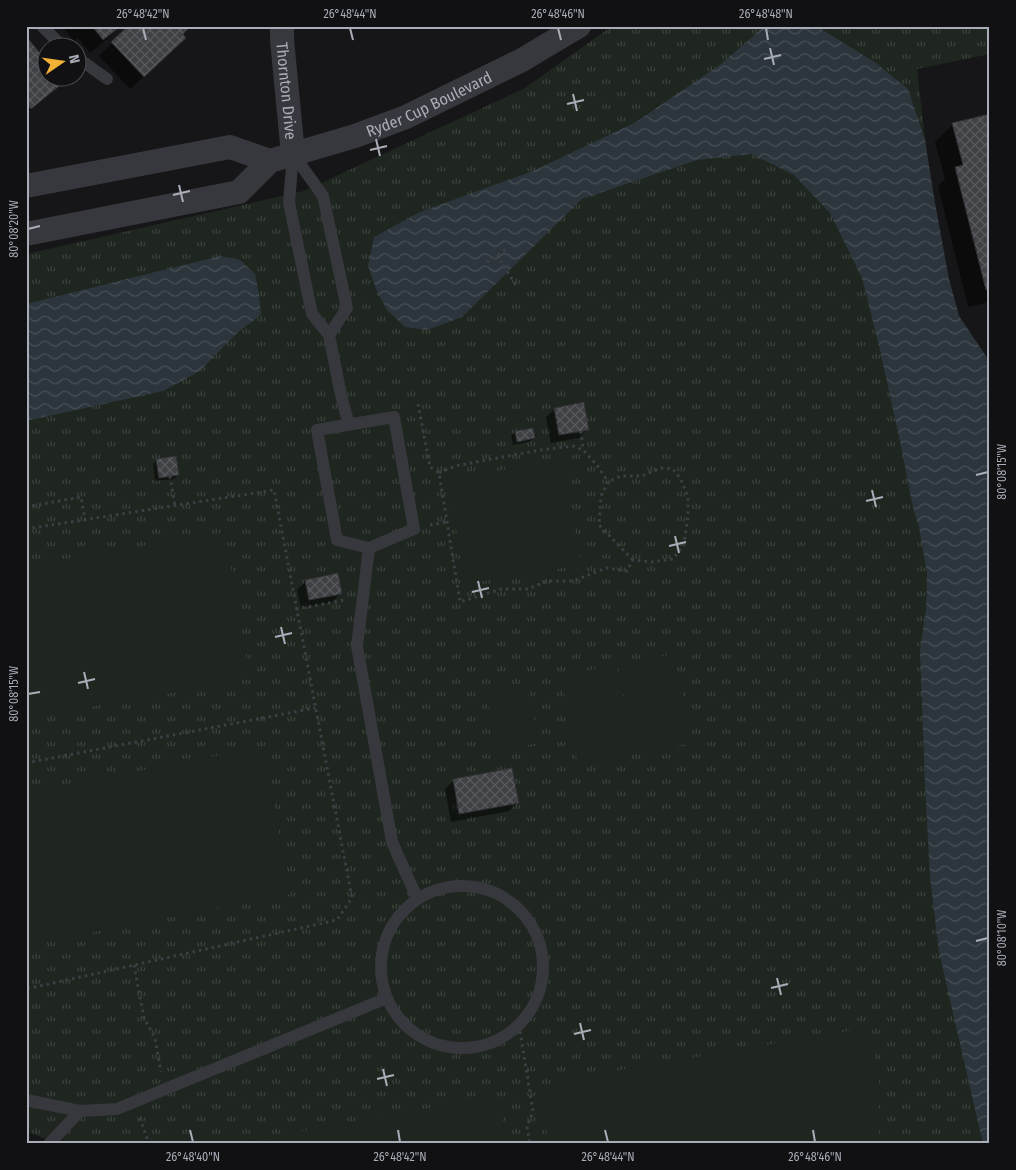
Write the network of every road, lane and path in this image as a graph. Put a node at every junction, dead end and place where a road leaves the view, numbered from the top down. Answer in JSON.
{"nodes":[{"id":1,"x":42,"y":26,"type":"edge"},
{"id":2,"x":282,"y":26,"type":"edge"},
{"id":3,"x":580,"y":26,"type":"edge"},
{"id":4,"x":54,"y":38,"type":"edge"},
{"id":5,"x":88,"y":65,"type":"edge"},
{"id":6,"x":107,"y":79,"type":"dead end"},
{"id":7,"x":292,"y":154,"type":"junction"},
{"id":8,"x":270,"y":161,"type":"junction"},
{"id":9,"x":26,"y":186,"type":"edge"},
{"id":10,"x":26,"y":234,"type":"edge"},
{"id":11,"x":506,"y":249,"type":"dead end"},
{"id":12,"x":497,"y":255,"type":"junction"},
{"id":13,"x":487,"y":262,"type":"dead end"},
{"id":14,"x":517,"y":287,"type":"dead end"},
{"id":15,"x":329,"y":335,"type":"junction"},
{"id":16,"x":418,"y":404,"type":"dead end"},
{"id":17,"x":349,"y":425,"type":"junction"},
{"id":18,"x":581,"y":431,"type":"dead end"},
{"id":19,"x":583,"y":450,"type":"junction"},
{"id":20,"x":439,"y":473,"type":"junction"},
{"id":21,"x":170,"y":476,"type":"dead end"},
{"id":22,"x":608,"y":482,"type":"junction"},
{"id":23,"x":175,"y":506,"type":"junction"},
{"id":24,"x":26,"y":507,"type":"edge"},
{"id":25,"x":26,"y":517,"type":"edge"},
{"id":26,"x":86,"y":519,"type":"junction"},
{"id":27,"x":27,"y":529,"type":"edge"},
{"id":28,"x":369,"y":548,"type":"junction"},
{"id":29,"x":633,"y":560,"type":"junction"},
{"id":30,"x":363,"y":596,"type":"junction"},
{"id":31,"x":296,"y":609,"type":"junction"},
{"id":32,"x":316,"y":708,"type":"junction"},
{"id":33,"x":26,"y":763,"type":"edge"},
{"id":34,"x":417,"y":898,"type":"junction"},
{"id":35,"x":134,"y":965,"type":"junction"},
{"id":36,"x":26,"y":989,"type":"edge"},
{"id":37,"x":387,"y":998,"type":"junction"},
{"id":38,"x":519,"y":1025,"type":"junction"},
{"id":39,"x":163,"y":1090,"type":"junction"},
{"id":40,"x":26,"y":1100,"type":"edge"},
{"id":41,"x":135,"y":1102,"type":"junction"},
{"id":42,"x":80,"y":1111,"type":"junction"},
{"id":43,"x":49,"y":1144,"type":"edge"},
{"id":44,"x":148,"y":1144,"type":"edge"},
{"id":45,"x":530,"y":1144,"type":"edge"}],
"edges":[{"from":1,"to":4,"type":"lane"},
{"from":2,"to":7,"type":"street","name":"Thornton Drive"},
{"from":3,"to":7,"type":"street","name":"Ryder Cup Boulevard"},
{"from":5,"to":6,"type":"lane"},
{"from":7,"to":8,"type":"street","name":"Ryder Cup Boulevard"},
{"from":7,"to":15,"type":"lane"},
{"from":7,"to":15,"type":"lane"},
{"from":8,"to":9,"type":"street"},
{"from":8,"to":10,"type":"street","name":"Ryder Cup Boulevard"},
{"from":11,"to":12,"type":"path"},
{"from":12,"to":13,"type":"path"},
{"from":12,"to":14,"type":"path"},
{"from":15,"to":17,"type":"lane"},
{"from":16,"to":20,"type":"path"},
{"from":17,"to":28,"type":"lane"},
{"from":17,"to":28,"type":"lane"},
{"from":18,"to":19,"type":"path"},
{"from":19,"to":20,"type":"path"},
{"from":19,"to":22,"type":"path"},
{"from":20,"to":29,"type":"path"},
{"from":21,"to":23,"type":"path"},
{"from":22,"to":29,"type":"path"},
{"from":22,"to":29,"type":"path"},
{"from":23,"to":26,"type":"path"},
{"from":23,"to":31,"type":"path"},
{"from":24,"to":26,"type":"path"},
{"from":25,"to":27,"type":"path"},
{"from":26,"to":27,"type":"path"},
{"from":28,"to":30,"type":"lane"},
{"from":30,"to":31,"type":"path"},
{"from":30,"to":34,"type":"lane"},
{"from":31,"to":32,"type":"path"},
{"from":32,"to":33,"type":"path"},
{"from":32,"to":35,"type":"path"},
{"from":34,"to":37,"type":"lane"},
{"from":34,"to":38,"type":"lane"},
{"from":35,"to":36,"type":"path"},
{"from":35,"to":39,"type":"path"},
{"from":37,"to":38,"type":"lane"},
{"from":37,"to":39,"type":"lane"},
{"from":38,"to":45,"type":"path"},
{"from":39,"to":41,"type":"lane"},
{"from":40,"to":42,"type":"lane"},
{"from":41,"to":42,"type":"lane"},
{"from":41,"to":44,"type":"path"},
{"from":42,"to":43,"type":"lane"}]}
